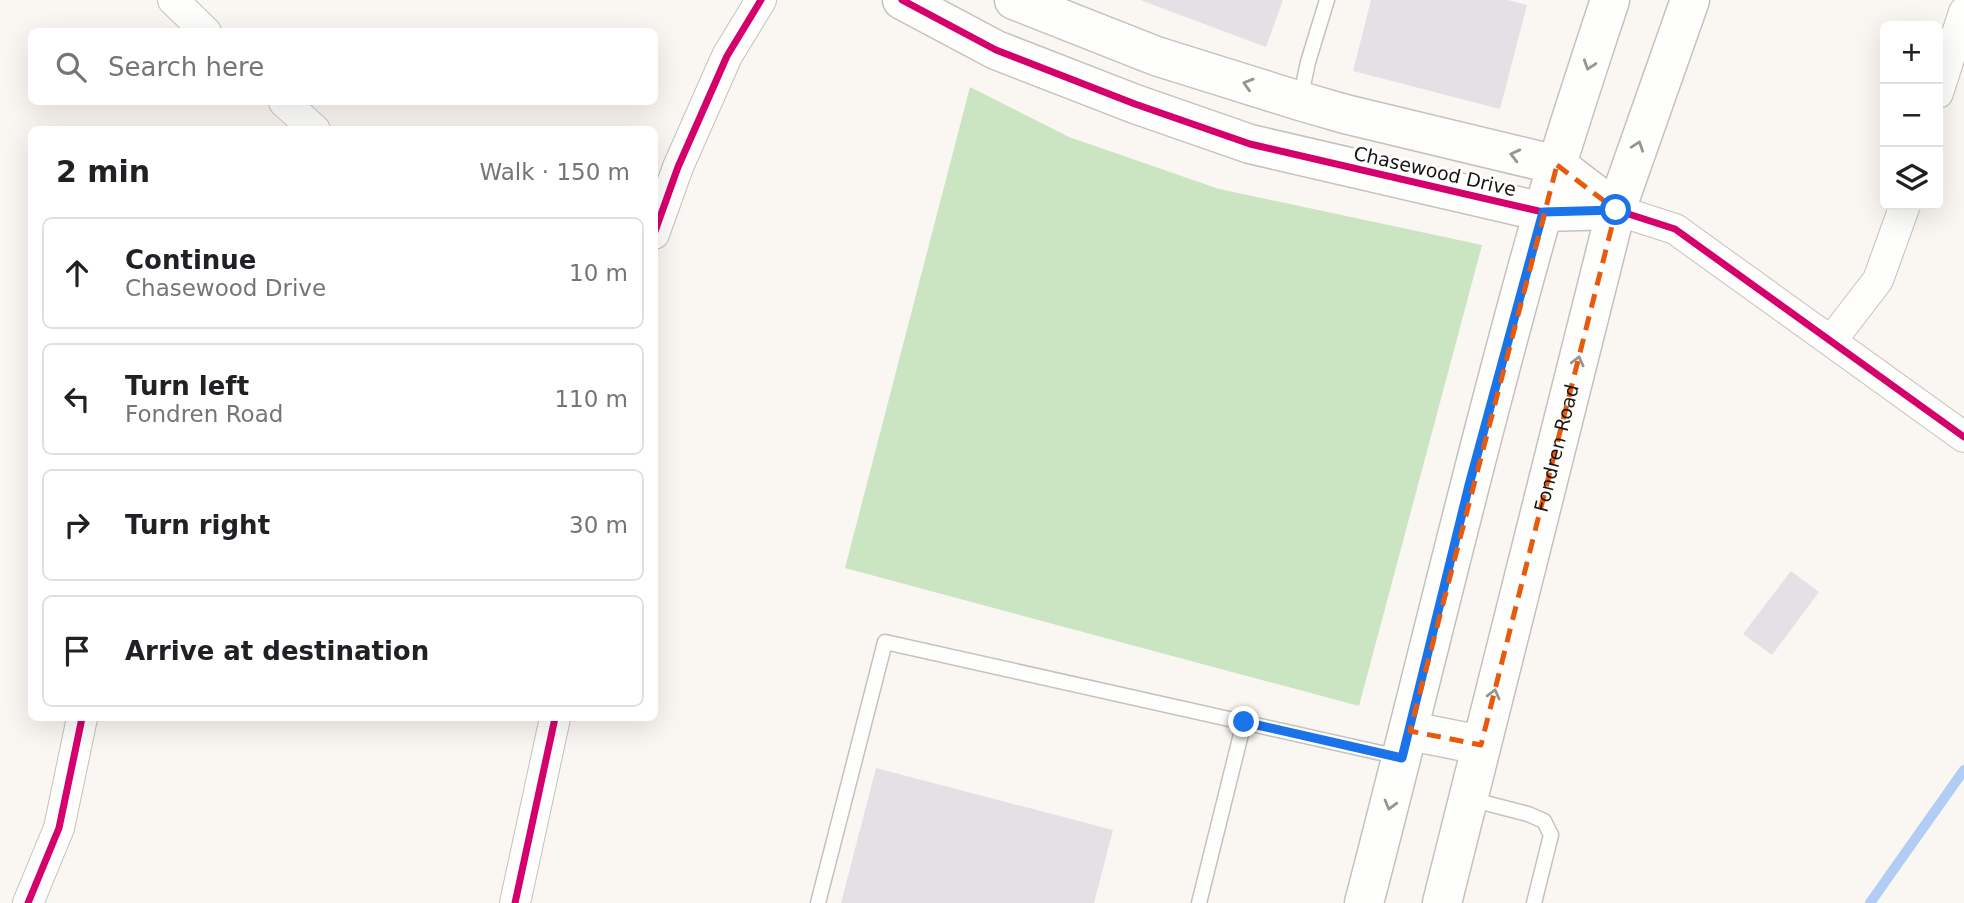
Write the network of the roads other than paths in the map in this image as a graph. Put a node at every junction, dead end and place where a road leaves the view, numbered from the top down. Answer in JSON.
{"nodes":[{"id":1,"x":173,"y":0,"type":"edge"},
{"id":2,"x":761,"y":0,"type":"edge"},
{"id":3,"x":902,"y":0,"type":"edge"},
{"id":4,"x":1014,"y":0,"type":"edge"},
{"id":5,"x":1327,"y":0,"type":"edge"},
{"id":6,"x":1610,"y":0,"type":"edge"},
{"id":7,"x":1690,"y":0,"type":"edge"},
{"id":8,"x":1964,"y":12,"type":"edge"},
{"id":9,"x":202,"y":28,"type":"edge"},
{"id":10,"x":1156,"y":56,"type":"junction"},
{"id":11,"x":1941,"y":84,"type":"edge"},
{"id":12,"x":1300,"y":100,"type":"junction"},
{"id":13,"x":1135,"y":104,"type":"junction"},
{"id":14,"x":287,"y":105,"type":"edge"},
{"id":15,"x":311,"y":126,"type":"edge"},
{"id":16,"x":1557,"y":165,"type":"junction"},
{"id":17,"x":1616,"y":210,"type":"junction"},
{"id":18,"x":1903,"y":210,"type":"edge"},
{"id":19,"x":1543,"y":212,"type":"junction"},
{"id":20,"x":658,"y":223,"type":"edge"},
{"id":21,"x":1831,"y":341,"type":"junction"},
{"id":22,"x":1964,"y":437,"type":"edge"},
{"id":23,"x":81,"y":721,"type":"edge"},
{"id":24,"x":554,"y":721,"type":"edge"},
{"id":25,"x":1244,"y":722,"type":"junction"},
{"id":26,"x":1406,"y":744,"type":"junction"},
{"id":27,"x":1481,"y":745,"type":"junction"},
{"id":28,"x":1468,"y":799,"type":"junction"},
{"id":29,"x":28,"y":903,"type":"edge"},
{"id":30,"x":515,"y":903,"type":"edge"},
{"id":31,"x":818,"y":903,"type":"edge"},
{"id":32,"x":1199,"y":903,"type":"edge"},
{"id":33,"x":1364,"y":903,"type":"edge"},
{"id":34,"x":1442,"y":903,"type":"edge"},
{"id":35,"x":1534,"y":903,"type":"edge"}],
"edges":[{"from":1,"to":9,"type":"street"},
{"from":2,"to":20,"type":"street"},
{"from":3,"to":13,"type":"main road","name":"Chasewood Drive"},
{"from":4,"to":10,"type":"main road","name":"Chasewood Drive"},
{"from":5,"to":12,"type":"lane"},
{"from":6,"to":16,"type":"main road","one_way":true},
{"from":17,"to":7,"type":"main road","name":"Fondren Road","one_way":true},
{"from":8,"to":11,"type":"street"},
{"from":12,"to":10,"type":"main road","name":"Chasewood Drive","one_way":true},
{"from":10,"to":13,"type":"main road"},
{"from":16,"to":12,"type":"main road","name":"Chasewood Drive","one_way":true},
{"from":13,"to":19,"type":"main road","name":"Chasewood Drive"},
{"from":14,"to":15,"type":"street"},
{"from":16,"to":17,"type":"main road","name":"Chasewood Drive"},
{"from":16,"to":19,"type":"main road"},
{"from":17,"to":19,"type":"main road","name":"Chasewood Drive"},
{"from":17,"to":21,"type":"street","name":"Chasewood Drive"},
{"from":27,"to":17,"type":"main road","name":"Fondren Road","one_way":true},
{"from":18,"to":21,"type":"street"},
{"from":19,"to":26,"type":"main road"},
{"from":21,"to":22,"type":"street","name":"Chasewood Drive"},
{"from":23,"to":29,"type":"street"},
{"from":24,"to":30,"type":"street"},
{"from":25,"to":26,"type":"lane"},
{"from":25,"to":31,"type":"lane"},
{"from":25,"to":32,"type":"lane"},
{"from":26,"to":27,"type":"main road"},
{"from":26,"to":33,"type":"main road","one_way":true},
{"from":27,"to":28,"type":"main road","name":"Fondren Road"},
{"from":28,"to":34,"type":"main road","name":"Fondren Road"},
{"from":28,"to":35,"type":"lane"}]}
